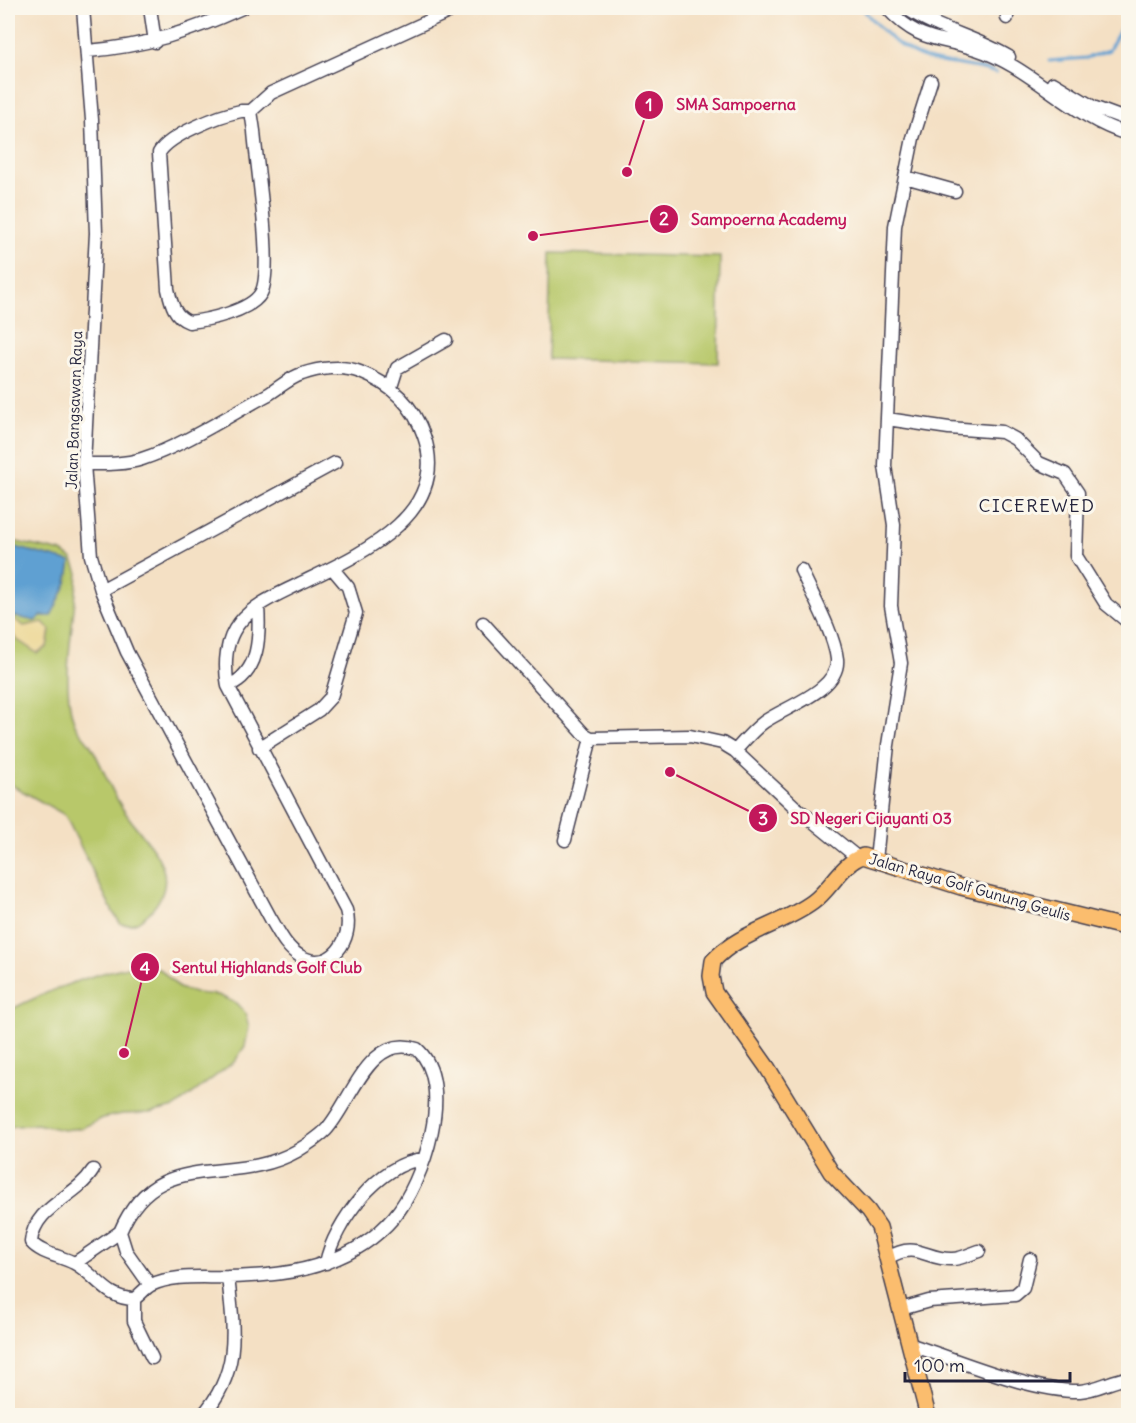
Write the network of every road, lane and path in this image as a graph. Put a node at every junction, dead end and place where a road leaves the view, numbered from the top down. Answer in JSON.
{"nodes":[{"id":1,"x":83,"y":8,"type":"edge"},
{"id":2,"x":150,"y":8,"type":"edge"},
{"id":3,"x":242,"y":8,"type":"edge"},
{"id":4,"x":457,"y":8,"type":"edge"},
{"id":5,"x":887,"y":8,"type":"edge"},
{"id":6,"x":906,"y":8,"type":"edge"},
{"id":7,"x":155,"y":42,"type":"junction"},
{"id":8,"x":88,"y":51,"type":"junction"},
{"id":9,"x":931,"y":81,"type":"dead end"},
{"id":10,"x":251,"y":111,"type":"junction"},
{"id":11,"x":1128,"y":120,"type":"edge"},
{"id":12,"x":1128,"y":134,"type":"edge"},
{"id":13,"x":905,"y":177,"type":"junction"},
{"id":14,"x":955,"y":191,"type":"dead end"},
{"id":15,"x":446,"y":340,"type":"dead end"},
{"id":16,"x":391,"y":387,"type":"junction"},
{"id":17,"x":887,"y":419,"type":"junction"},
{"id":18,"x":335,"y":463,"type":"dead end"},
{"id":19,"x":84,"y":464,"type":"junction"},
{"id":20,"x":332,"y":568,"type":"junction"},
{"id":21,"x":801,"y":570,"type":"dead end"},
{"id":22,"x":101,"y":590,"type":"junction"},
{"id":23,"x":258,"y":606,"type":"junction"},
{"id":24,"x":1128,"y":622,"type":"edge"},
{"id":25,"x":483,"y":623,"type":"dead end"},
{"id":26,"x":228,"y":686,"type":"junction"},
{"id":27,"x":591,"y":738,"type":"junction"},
{"id":28,"x":259,"y":748,"type":"junction"},
{"id":29,"x":735,"y":751,"type":"junction"},
{"id":30,"x":565,"y":840,"type":"dead end"},
{"id":31,"x":858,"y":858,"type":"junction"},
{"id":32,"x":876,"y":860,"type":"junction"},
{"id":33,"x":1128,"y":928,"type":"edge"},
{"id":34,"x":424,"y":1159,"type":"junction"},
{"id":35,"x":93,"y":1170,"type":"dead end"},
{"id":36,"x":120,"y":1232,"type":"junction"},
{"id":37,"x":979,"y":1251,"type":"dead end"},
{"id":38,"x":888,"y":1258,"type":"junction"},
{"id":39,"x":1030,"y":1259,"type":"dead end"},
{"id":40,"x":75,"y":1263,"type":"junction"},
{"id":41,"x":326,"y":1263,"type":"junction"},
{"id":42,"x":228,"y":1277,"type":"junction"},
{"id":43,"x":150,"y":1285,"type":"junction"},
{"id":44,"x":134,"y":1299,"type":"junction"},
{"id":45,"x":901,"y":1309,"type":"junction"},
{"id":46,"x":911,"y":1345,"type":"junction"},
{"id":47,"x":152,"y":1358,"type":"dead end"},
{"id":48,"x":1128,"y":1378,"type":"edge"},
{"id":49,"x":202,"y":1416,"type":"edge"},
{"id":50,"x":928,"y":1416,"type":"edge"}],
"edges":[{"from":1,"to":8,"type":"street","name":"Jalan Bangsawan Raya"},
{"from":2,"to":7,"type":"street"},
{"from":3,"to":7,"type":"street"},
{"from":4,"to":10,"type":"street"},
{"from":5,"to":12,"type":"street"},
{"from":6,"to":11,"type":"street"},
{"from":7,"to":8,"type":"street"},
{"from":8,"to":19,"type":"street","name":"Jalan Bangsawan Raya"},
{"from":9,"to":13,"type":"street"},
{"from":10,"to":10,"type":"street"},
{"from":13,"to":14,"type":"street"},
{"from":13,"to":17,"type":"street"},
{"from":15,"to":16,"type":"street"},
{"from":16,"to":19,"type":"street"},
{"from":16,"to":20,"type":"street"},
{"from":17,"to":24,"type":"street"},
{"from":17,"to":32,"type":"street"},
{"from":18,"to":22,"type":"street"},
{"from":19,"to":22,"type":"street","name":"Jalan Bangsawan Raya"},
{"from":20,"to":23,"type":"street"},
{"from":20,"to":28,"type":"street"},
{"from":21,"to":29,"type":"street"},
{"from":22,"to":28,"type":"street","name":"Jalan Bangsawan Raya"},
{"from":23,"to":26,"type":"street"},
{"from":23,"to":26,"type":"street"},
{"from":25,"to":27,"type":"street"},
{"from":26,"to":28,"type":"street"},
{"from":27,"to":29,"type":"street"},
{"from":27,"to":30,"type":"street"},
{"from":29,"to":31,"type":"street"},
{"from":31,"to":32,"type":"main road","name":"Jalan Raya Golf Gunung Geulis"},
{"from":31,"to":38,"type":"main road","name":"Jalan Raya Golf Gunung Geulis"},
{"from":32,"to":33,"type":"main road","name":"Jalan Raya Golf Gunung Geulis"},
{"from":34,"to":36,"type":"street"},
{"from":34,"to":41,"type":"street"},
{"from":34,"to":41,"type":"street"},
{"from":35,"to":40,"type":"street"},
{"from":36,"to":40,"type":"street"},
{"from":36,"to":43,"type":"street"},
{"from":37,"to":38,"type":"street"},
{"from":38,"to":45,"type":"main road","name":"Jalan Raya Golf Gunung Geulis"},
{"from":39,"to":45,"type":"street"},
{"from":40,"to":44,"type":"street"},
{"from":41,"to":42,"type":"street"},
{"from":42,"to":43,"type":"street"},
{"from":42,"to":49,"type":"street"},
{"from":43,"to":44,"type":"street"},
{"from":44,"to":47,"type":"street"},
{"from":45,"to":46,"type":"main road","name":"Jalan Raya Golf Gunung Geulis"},
{"from":46,"to":48,"type":"street"},
{"from":46,"to":50,"type":"main road","name":"Jalan Raya Golf Gunung Geulis"}]}
